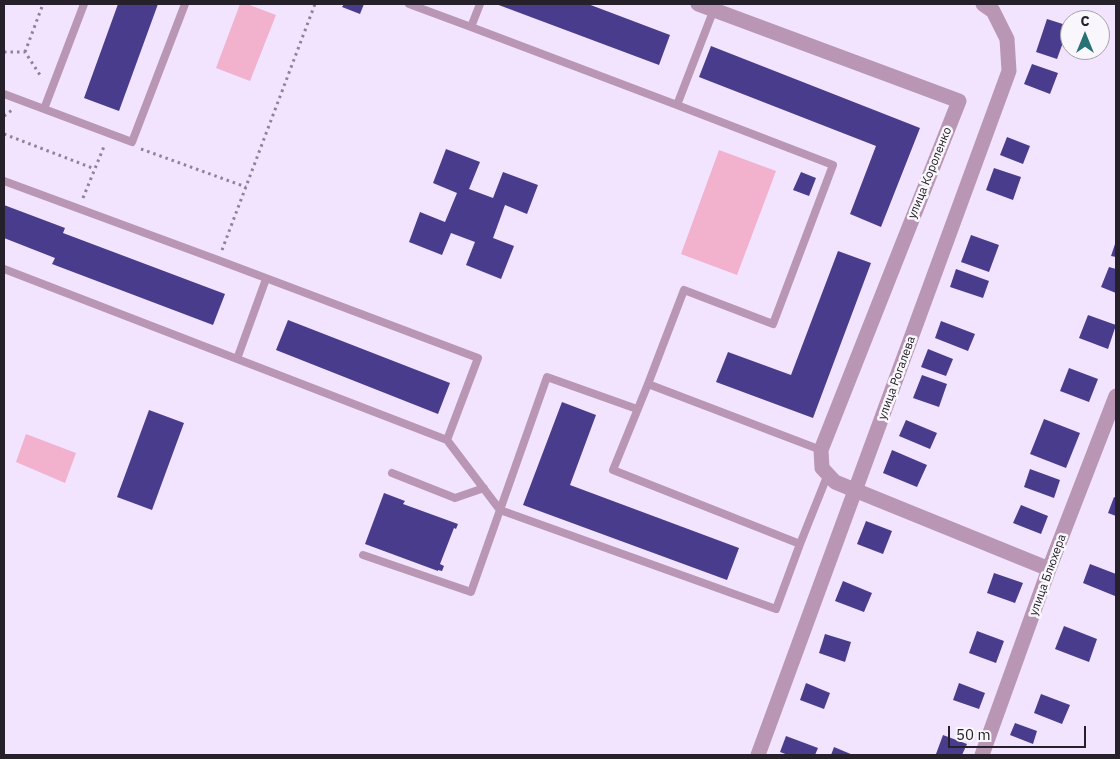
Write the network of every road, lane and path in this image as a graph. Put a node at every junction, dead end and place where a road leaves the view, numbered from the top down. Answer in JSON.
{"nodes":[{"id":1,"x":43,"y":4,"type":"edge"},
{"id":2,"x":84,"y":4,"type":"edge"},
{"id":3,"x":184,"y":4,"type":"edge"},
{"id":4,"x":315,"y":4,"type":"edge"},
{"id":5,"x":410,"y":4,"type":"edge"},
{"id":6,"x":480,"y":4,"type":"edge"},
{"id":7,"x":698,"y":4,"type":"edge"},
{"id":8,"x":983,"y":4,"type":"edge"},
{"id":9,"x":714,"y":9,"type":"junction"},
{"id":10,"x":471,"y":27,"type":"junction"},
{"id":11,"x":4,"y":52,"type":"edge"},
{"id":12,"x":25,"y":52,"type":"junction"},
{"id":13,"x":46,"y":71,"type":"dead end"},
{"id":14,"x":4,"y":94,"type":"edge"},
{"id":15,"x":677,"y":106,"type":"junction"},
{"id":16,"x":44,"y":109,"type":"junction"},
{"id":17,"x":4,"y":134,"type":"edge"},
{"id":18,"x":109,"y":134,"type":"junction"},
{"id":19,"x":132,"y":142,"type":"junction"},
{"id":20,"x":95,"y":168,"type":"junction"},
{"id":21,"x":4,"y":181,"type":"edge"},
{"id":22,"x":246,"y":187,"type":"junction"},
{"id":23,"x":78,"y":208,"type":"junction"},
{"id":24,"x":218,"y":260,"type":"junction"},
{"id":25,"x":4,"y":269,"type":"edge"},
{"id":26,"x":266,"y":278,"type":"junction"},
{"id":27,"x":236,"y":359,"type":"junction"},
{"id":28,"x":648,"y":384,"type":"junction"},
{"id":29,"x":1116,"y":396,"type":"edge"},
{"id":30,"x":637,"y":409,"type":"junction"},
{"id":31,"x":447,"y":440,"type":"junction"},
{"id":32,"x":821,"y":450,"type":"junction"},
{"id":33,"x":392,"y":473,"type":"dead end"},
{"id":34,"x":828,"y":474,"type":"junction"},
{"id":35,"x":484,"y":488,"type":"junction"},
{"id":36,"x":856,"y":490,"type":"junction"},
{"id":37,"x":500,"y":510,"type":"junction"},
{"id":38,"x":800,"y":544,"type":"junction"},
{"id":39,"x":364,"y":555,"type":"dead end"},
{"id":40,"x":1050,"y":569,"type":"junction"},
{"id":41,"x":758,"y":755,"type":"edge"},
{"id":42,"x":982,"y":755,"type":"edge"}],
"edges":[{"from":1,"to":12,"type":"path"},
{"from":2,"to":16,"type":"lane"},
{"from":3,"to":19,"type":"lane"},
{"from":4,"to":22,"type":"path"},
{"from":5,"to":10,"type":"lane"},
{"from":6,"to":10,"type":"lane"},
{"from":7,"to":9,"type":"street","name":"улица Короленко"},
{"from":8,"to":36,"type":"street","name":"улица Рогалева"},
{"from":9,"to":15,"type":"lane"},
{"from":9,"to":32,"type":"street","name":"улица Короленко"},
{"from":10,"to":15,"type":"lane"},
{"from":11,"to":12,"type":"path"},
{"from":12,"to":13,"type":"path"},
{"from":14,"to":16,"type":"lane"},
{"from":15,"to":28,"type":"lane"},
{"from":16,"to":18,"type":"lane"},
{"from":17,"to":20,"type":"path"},
{"from":18,"to":19,"type":"lane"},
{"from":18,"to":20,"type":"path"},
{"from":19,"to":22,"type":"path"},
{"from":20,"to":23,"type":"path"},
{"from":21,"to":23,"type":"lane"},
{"from":22,"to":24,"type":"path"},
{"from":23,"to":24,"type":"lane"},
{"from":24,"to":26,"type":"lane"},
{"from":25,"to":27,"type":"lane"},
{"from":26,"to":27,"type":"lane"},
{"from":26,"to":31,"type":"lane"},
{"from":27,"to":31,"type":"lane"},
{"from":28,"to":30,"type":"lane"},
{"from":28,"to":32,"type":"lane"},
{"from":29,"to":40,"type":"street","name":"улица Блюхера"},
{"from":30,"to":37,"type":"lane"},
{"from":30,"to":38,"type":"lane"},
{"from":31,"to":35,"type":"lane"},
{"from":32,"to":34,"type":"street"},
{"from":33,"to":35,"type":"lane"},
{"from":34,"to":36,"type":"street"},
{"from":34,"to":38,"type":"lane"},
{"from":35,"to":37,"type":"lane"},
{"from":36,"to":40,"type":"street"},
{"from":36,"to":41,"type":"street","name":"улица Рогалева"},
{"from":37,"to":38,"type":"lane"},
{"from":37,"to":39,"type":"lane"},
{"from":40,"to":42,"type":"street","name":"улица Блюхера"}]}
